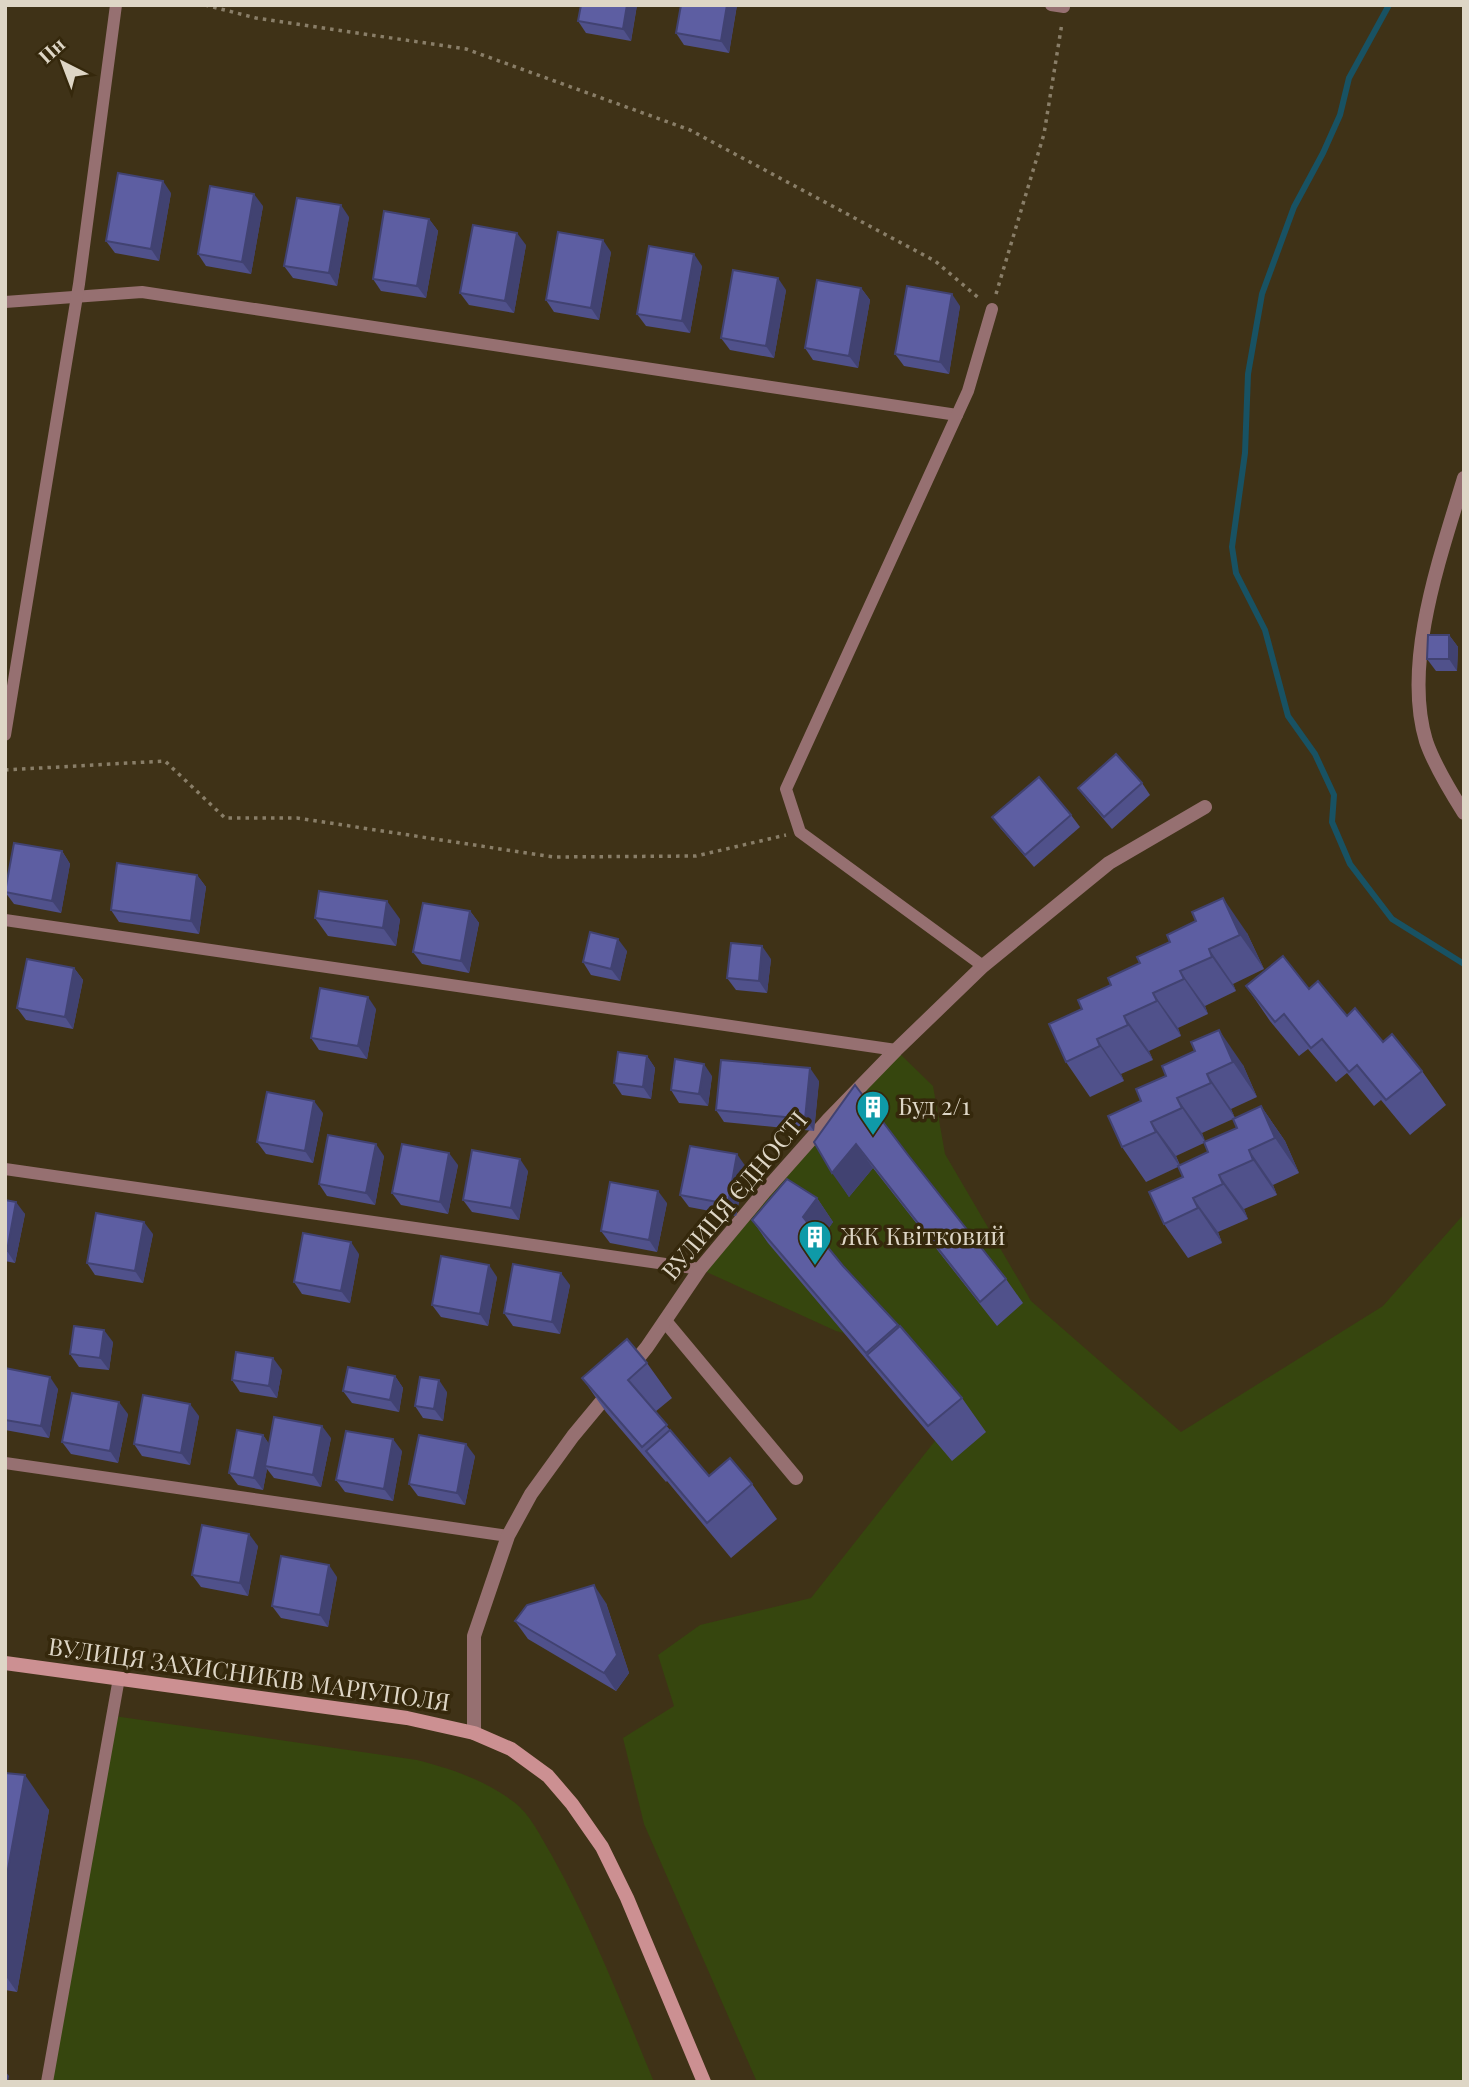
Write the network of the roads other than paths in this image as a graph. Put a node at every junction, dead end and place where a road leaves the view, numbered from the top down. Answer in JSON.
{"nodes":[{"id":1,"x":116,"y":5,"type":"edge"},
{"id":2,"x":76,"y":297,"type":"junction"},
{"id":3,"x":5,"y":303,"type":"edge"},
{"id":4,"x":992,"y":309,"type":"road end"},
{"id":5,"x":957,"y":415,"type":"junction"},
{"id":6,"x":1464,"y":478,"type":"edge"},
{"id":7,"x":5,"y":735,"type":"edge"},
{"id":8,"x":1205,"y":807,"type":"dead end"},
{"id":9,"x":1464,"y":813,"type":"edge"},
{"id":10,"x":5,"y":920,"type":"edge"},
{"id":11,"x":983,"y":966,"type":"junction"},
{"id":12,"x":896,"y":1050,"type":"junction"},
{"id":13,"x":5,"y":1169,"type":"edge"},
{"id":14,"x":700,"y":1269,"type":"junction"},
{"id":15,"x":665,"y":1321,"type":"junction"},
{"id":16,"x":5,"y":1463,"type":"edge"},
{"id":17,"x":796,"y":1478,"type":"dead end"},
{"id":18,"x":508,"y":1536,"type":"junction"},
{"id":19,"x":5,"y":1662,"type":"edge"},
{"id":20,"x":119,"y":1678,"type":"junction"},
{"id":21,"x":474,"y":1733,"type":"junction"},
{"id":22,"x":47,"y":2082,"type":"edge"},
{"id":23,"x":704,"y":2082,"type":"edge"}],
"edges":[{"from":1,"to":2,"type":"lane"},
{"from":2,"to":3,"type":"lane"},
{"from":2,"to":5,"type":"lane"},
{"from":2,"to":7,"type":"lane"},
{"from":4,"to":5,"type":"lane"},
{"from":5,"to":11,"type":"lane"},
{"from":6,"to":9,"type":"street"},
{"from":8,"to":11,"type":"street","name":"ВУЛИЦЯ ЄДНОСТІ"},
{"from":10,"to":12,"type":"lane"},
{"from":11,"to":12,"type":"street","name":"ВУЛИЦЯ ЄДНОСТІ"},
{"from":12,"to":14,"type":"street","name":"ВУЛИЦЯ ЄДНОСТІ"},
{"from":13,"to":14,"type":"lane"},
{"from":14,"to":15,"type":"street","name":"ВУЛИЦЯ ЄДНОСТІ"},
{"from":15,"to":17,"type":"street"},
{"from":15,"to":18,"type":"street","name":"ВУЛИЦЯ ЄДНОСТІ"},
{"from":16,"to":18,"type":"lane"},
{"from":18,"to":21,"type":"street","name":"ВУЛИЦЯ ЄДНОСТІ"},
{"from":19,"to":20,"type":"main road","name":"ВУЛИЦЯ ЗАХИСНИКІВ МАРІУПОЛЯ"},
{"from":20,"to":21,"type":"main road","name":"ВУЛИЦЯ ЗАХИСНИКІВ МАРІУПОЛЯ"},
{"from":20,"to":22,"type":"lane"},
{"from":21,"to":23,"type":"main road","name":"ВУЛИЦЯ ЗАХИСНИКІВ МАРІУПОЛЯ"}]}
